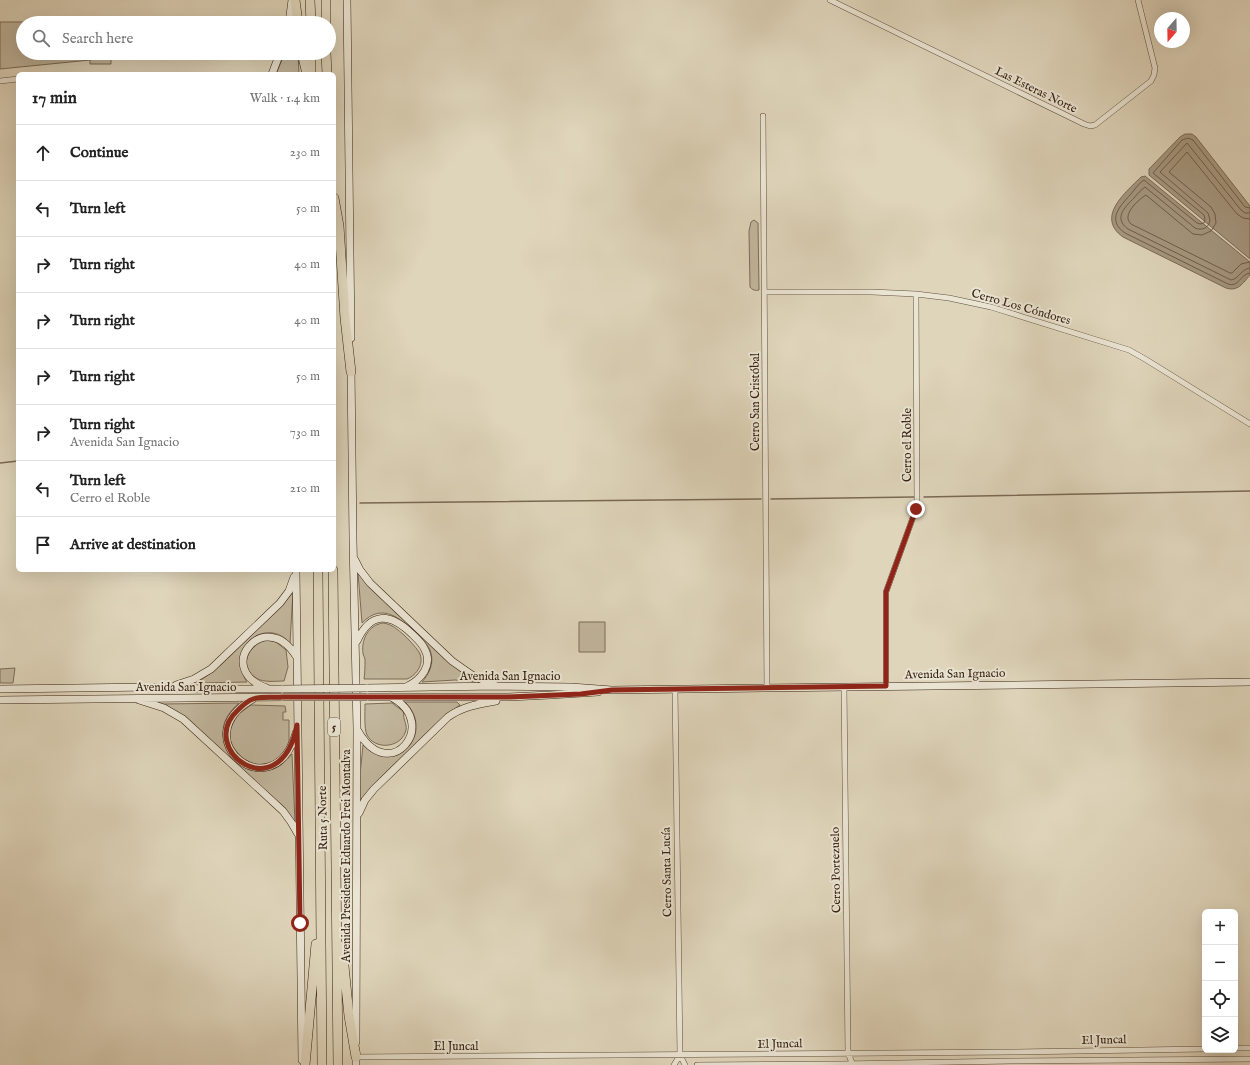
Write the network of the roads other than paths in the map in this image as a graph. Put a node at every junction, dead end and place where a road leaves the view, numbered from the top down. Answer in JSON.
{"nodes":[{"id":1,"x":292,"y":0,"type":"edge"},
{"id":2,"x":295,"y":0,"type":"edge"},
{"id":3,"x":310,"y":0,"type":"edge"},
{"id":4,"x":326,"y":0,"type":"edge"},
{"id":5,"x":347,"y":0,"type":"edge"},
{"id":6,"x":830,"y":0,"type":"edge"},
{"id":7,"x":1138,"y":0,"type":"edge"},
{"id":8,"x":290,"y":16,"type":"edge"},
{"id":9,"x":297,"y":16,"type":"edge"},
{"id":10,"x":311,"y":16,"type":"edge"},
{"id":11,"x":326,"y":16,"type":"edge"},
{"id":12,"x":277,"y":60,"type":"edge"},
{"id":13,"x":304,"y":60,"type":"edge"},
{"id":14,"x":311,"y":60,"type":"edge"},
{"id":15,"x":326,"y":60,"type":"edge"},
{"id":16,"x":273,"y":72,"type":"edge"},
{"id":17,"x":307,"y":72,"type":"edge"},
{"id":18,"x":311,"y":72,"type":"edge"},
{"id":19,"x":327,"y":72,"type":"edge"},
{"id":20,"x":16,"y":80,"type":"edge"},
{"id":21,"x":0,"y":81,"type":"edge"},
{"id":22,"x":763,"y":116,"type":"dead end"},
{"id":23,"x":336,"y":212,"type":"edge"},
{"id":24,"x":764,"y":292,"type":"junction"},
{"id":25,"x":916,"y":294,"type":"junction"},
{"id":26,"x":351,"y":372,"type":"junction"},
{"id":27,"x":1250,"y":424,"type":"edge"},
{"id":28,"x":354,"y":554,"type":"junction"},
{"id":29,"x":296,"y":572,"type":"edge"},
{"id":30,"x":296,"y":572,"type":"edge"},
{"id":31,"x":318,"y":572,"type":"edge"},
{"id":32,"x":333,"y":572,"type":"edge"},
{"id":33,"x":356,"y":643,"type":"junction"},
{"id":34,"x":297,"y":656,"type":"junction"},
{"id":35,"x":1250,"y":682,"type":"edge"},
{"id":36,"x":498,"y":686,"type":"junction"},
{"id":37,"x":886,"y":686,"type":"junction"},
{"id":38,"x":152,"y":687,"type":"junction"},
{"id":39,"x":170,"y":687,"type":"junction"},
{"id":40,"x":844,"y":687,"type":"junction"},
{"id":41,"x":402,"y":688,"type":"junction"},
{"id":42,"x":767,"y":688,"type":"junction"},
{"id":43,"x":0,"y":689,"type":"edge"},
{"id":44,"x":271,"y":689,"type":"junction"},
{"id":45,"x":675,"y":689,"type":"junction"},
{"id":46,"x":612,"y":690,"type":"junction"},
{"id":47,"x":391,"y":697,"type":"junction"},
{"id":48,"x":509,"y":697,"type":"junction"},
{"id":49,"x":151,"y":698,"type":"junction"},
{"id":50,"x":254,"y":698,"type":"junction"},
{"id":51,"x":134,"y":699,"type":"junction"},
{"id":52,"x":0,"y":700,"type":"edge"},
{"id":53,"x":297,"y":725,"type":"junction"},
{"id":54,"x":357,"y":729,"type":"junction"},
{"id":55,"x":357,"y":817,"type":"junction"},
{"id":56,"x":299,"y":836,"type":"junction"},
{"id":57,"x":336,"y":885,"type":"junction"},
{"id":58,"x":320,"y":898,"type":"junction"},
{"id":59,"x":1238,"y":1048,"type":"edge"},
{"id":60,"x":1250,"y":1048,"type":"edge"},
{"id":61,"x":1202,"y":1049,"type":"edge"},
{"id":62,"x":997,"y":1052,"type":"junction"},
{"id":63,"x":1011,"y":1052,"type":"junction"},
{"id":64,"x":848,"y":1053,"type":"junction"},
{"id":65,"x":680,"y":1055,"type":"junction"},
{"id":66,"x":1250,"y":1059,"type":"edge"},
{"id":67,"x":356,"y":1061,"type":"edge"},
{"id":68,"x":997,"y":1063,"type":"edge"},
{"id":69,"x":1011,"y":1063,"type":"edge"},
{"id":70,"x":853,"y":1064,"type":"edge"},
{"id":71,"x":302,"y":1065,"type":"edge"},
{"id":72,"x":306,"y":1065,"type":"edge"},
{"id":73,"x":322,"y":1065,"type":"edge"},
{"id":74,"x":338,"y":1065,"type":"edge"},
{"id":75,"x":674,"y":1065,"type":"edge"},
{"id":76,"x":685,"y":1065,"type":"edge"},
{"id":77,"x":697,"y":1065,"type":"edge"},
{"id":78,"x":842,"y":1065,"type":"edge"}],
"edges":[{"from":1,"to":8,"type":"main road"},
{"from":2,"to":9,"type":"highway"},
{"from":3,"to":10,"type":"highway"},
{"from":4,"to":11,"type":"highway"},
{"from":5,"to":26,"type":"main road","name":"Avenida Presidente Eduardo Frei Montalva"},
{"from":6,"to":7,"type":"street","name":"Las Esteras Norte"},
{"from":12,"to":16,"type":"main road"},
{"from":13,"to":17,"type":"highway"},
{"from":14,"to":18,"type":"highway"},
{"from":15,"to":19,"type":"highway"},
{"from":20,"to":21,"type":"street"},
{"from":22,"to":24,"type":"street","name":"Cerro San Cristóbal"},
{"from":23,"to":26,"type":"highway"},
{"from":24,"to":25,"type":"street","name":"Cerro Los Cóndores"},
{"from":24,"to":42,"type":"street","name":"Cerro San Cristóbal"},
{"from":25,"to":27,"type":"street","name":"Cerro Los Cóndores"},
{"from":25,"to":37,"type":"street","name":"Cerro el Roble"},
{"from":26,"to":28,"type":"main road","name":"Avenida Presidente Eduardo Frei Montalva"},
{"from":28,"to":33,"type":"main road","name":"Avenida Presidente Eduardo Frei Montalva"},
{"from":28,"to":36,"type":"main road"},
{"from":29,"to":34,"type":"main road"},
{"from":30,"to":39,"type":"main road"},
{"from":31,"to":58,"type":"highway","name":"Ruta 5 Norte","number":"5"},
{"from":32,"to":57,"type":"highway","name":"Ruta 5 Norte","number":"5"},
{"from":33,"to":41,"type":"main road"},
{"from":33,"to":54,"type":"main road","name":"Avenida Presidente Eduardo Frei Montalva"},
{"from":34,"to":44,"type":"main road"},
{"from":34,"to":53,"type":"main road"},
{"from":35,"to":37,"type":"main road","name":"Avenida San Ignacio"},
{"from":36,"to":41,"type":"main road","name":"Avenida San Ignacio"},
{"from":36,"to":46,"type":"main road","name":"Avenida San Ignacio"},
{"from":37,"to":40,"type":"main road","name":"Avenida San Ignacio"},
{"from":38,"to":39,"type":"main road","name":"Avenida San Ignacio"},
{"from":38,"to":43,"type":"main road","name":"Avenida San Ignacio"},
{"from":38,"to":49,"type":"main road"},
{"from":39,"to":44,"type":"main road","name":"Avenida San Ignacio"},
{"from":40,"to":42,"type":"main road","name":"Avenida San Ignacio"},
{"from":40,"to":64,"type":"street","name":"Cerro Portezuelo"},
{"from":41,"to":44,"type":"main road","name":"Avenida San Ignacio","bridge":true},
{"from":42,"to":45,"type":"main road","name":"Avenida San Ignacio"},
{"from":45,"to":46,"type":"main road","name":"Avenida San Ignacio"},
{"from":45,"to":65,"type":"street","name":"Cerro Santa Lucía"},
{"from":46,"to":48,"type":"main road","name":"Avenida San Ignacio"},
{"from":47,"to":48,"type":"main road","name":"Avenida San Ignacio"},
{"from":47,"to":50,"type":"main road","name":"Avenida San Ignacio","bridge":true},
{"from":47,"to":54,"type":"main road"},
{"from":48,"to":55,"type":"main road"},
{"from":49,"to":50,"type":"main road","name":"Avenida San Ignacio"},
{"from":49,"to":51,"type":"main road","name":"Avenida San Ignacio"},
{"from":50,"to":53,"type":"main road"},
{"from":51,"to":52,"type":"main road","name":"Avenida San Ignacio"},
{"from":51,"to":56,"type":"main road"},
{"from":53,"to":56,"type":"main road"},
{"from":54,"to":55,"type":"main road","name":"Avenida Presidente Eduardo Frei Montalva"},
{"from":55,"to":67,"type":"main road","name":"Avenida Presidente Eduardo Frei Montalva"},
{"from":56,"to":71,"type":"main road"},
{"from":57,"to":67,"type":"highway"},
{"from":57,"to":74,"type":"highway","name":"Ruta 5 Norte","number":"5"},
{"from":58,"to":72,"type":"highway"},
{"from":58,"to":73,"type":"highway","name":"Ruta 5 Norte","number":"5"},
{"from":59,"to":60,"type":"street"},
{"from":61,"to":63,"type":"street","name":"El Juncal"},
{"from":62,"to":63,"type":"street","name":"El Juncal"},
{"from":62,"to":64,"type":"street","name":"El Juncal"},
{"from":62,"to":68,"type":"street"},
{"from":63,"to":69,"type":"street"},
{"from":64,"to":65,"type":"street","name":"El Juncal"},
{"from":64,"to":70,"type":"street","name":"Cerro Portezuelo"},
{"from":64,"to":78,"type":"street","name":"Cerro Portezuelo"},
{"from":65,"to":67,"type":"street","name":"El Juncal"},
{"from":65,"to":75,"type":"street"},
{"from":65,"to":76,"type":"street","name":"Cerro Santa Lucía"},
{"from":66,"to":69,"type":"street","name":"El Juncal"},
{"from":68,"to":69,"type":"street","name":"El Juncal"},
{"from":68,"to":70,"type":"street","name":"El Juncal"},
{"from":70,"to":78,"type":"street","name":"El Juncal"},
{"from":77,"to":78,"type":"street","name":"El Juncal"}]}
